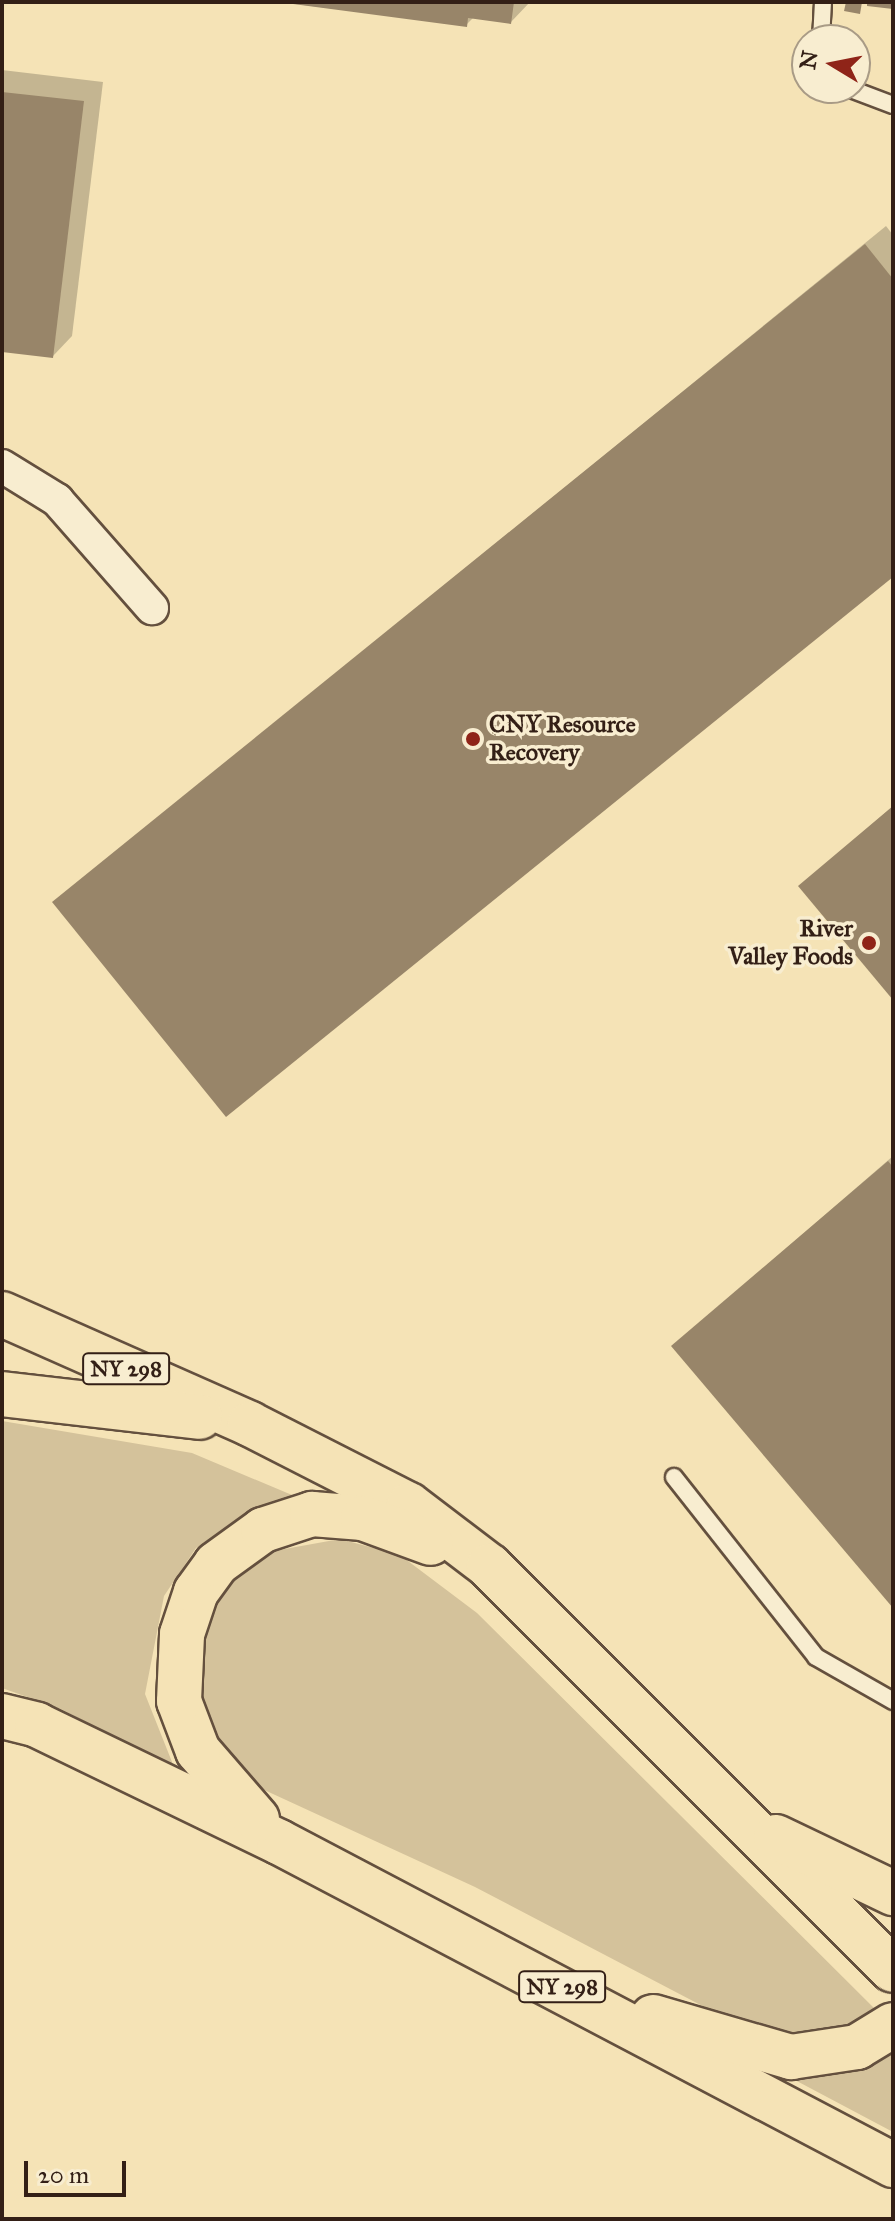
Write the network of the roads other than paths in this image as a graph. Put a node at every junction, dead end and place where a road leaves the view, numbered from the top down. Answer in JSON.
{"nodes":[{"id":1,"x":823,"y":2,"type":"edge"},
{"id":2,"x":822,"y":24,"type":"edge"},
{"id":3,"x":871,"y":97,"type":"edge"},
{"id":4,"x":893,"y":105,"type":"edge"},
{"id":5,"x":2,"y":466,"type":"edge"},
{"id":6,"x":152,"y":608,"type":"dead end"},
{"id":7,"x":2,"y":1314,"type":"edge"},
{"id":8,"x":2,"y":1394,"type":"edge"},
{"id":9,"x":250,"y":1424,"type":"junction"},
{"id":10,"x":674,"y":1477,"type":"dead end"},
{"id":11,"x":489,"y":1566,"type":"junction"},
{"id":12,"x":893,"y":1701,"type":"edge"},
{"id":13,"x":2,"y":1716,"type":"edge"},
{"id":14,"x":742,"y":1819,"type":"junction"},
{"id":15,"x":279,"y":1842,"type":"junction"},
{"id":16,"x":893,"y":1893,"type":"edge"},
{"id":17,"x":893,"y":1970,"type":"edge"},
{"id":18,"x":567,"y":1990,"type":"junction"},
{"id":19,"x":893,"y":2025,"type":"edge"},
{"id":20,"x":893,"y":2165,"type":"edge"}],
"edges":[{"from":1,"to":2,"type":"lane"},
{"from":3,"to":4,"type":"lane"},
{"from":5,"to":6,"type":"street"},
{"from":7,"to":9,"type":"main road","number":"NY 298"},
{"from":8,"to":9,"type":"main road","number":"NY 298"},
{"from":9,"to":11,"type":"main road","number":"NY 298"},
{"from":10,"to":12,"type":"lane"},
{"from":11,"to":14,"type":"main road","number":"NY 298"},
{"from":11,"to":15,"type":"main road"},
{"from":13,"to":15,"type":"main road","number":"NY 298"},
{"from":14,"to":16,"type":"main road"},
{"from":14,"to":17,"type":"main road","number":"NY 298"},
{"from":15,"to":18,"type":"main road","number":"NY 298"},
{"from":18,"to":19,"type":"main road"},
{"from":18,"to":20,"type":"main road","number":"NY 298"}]}
